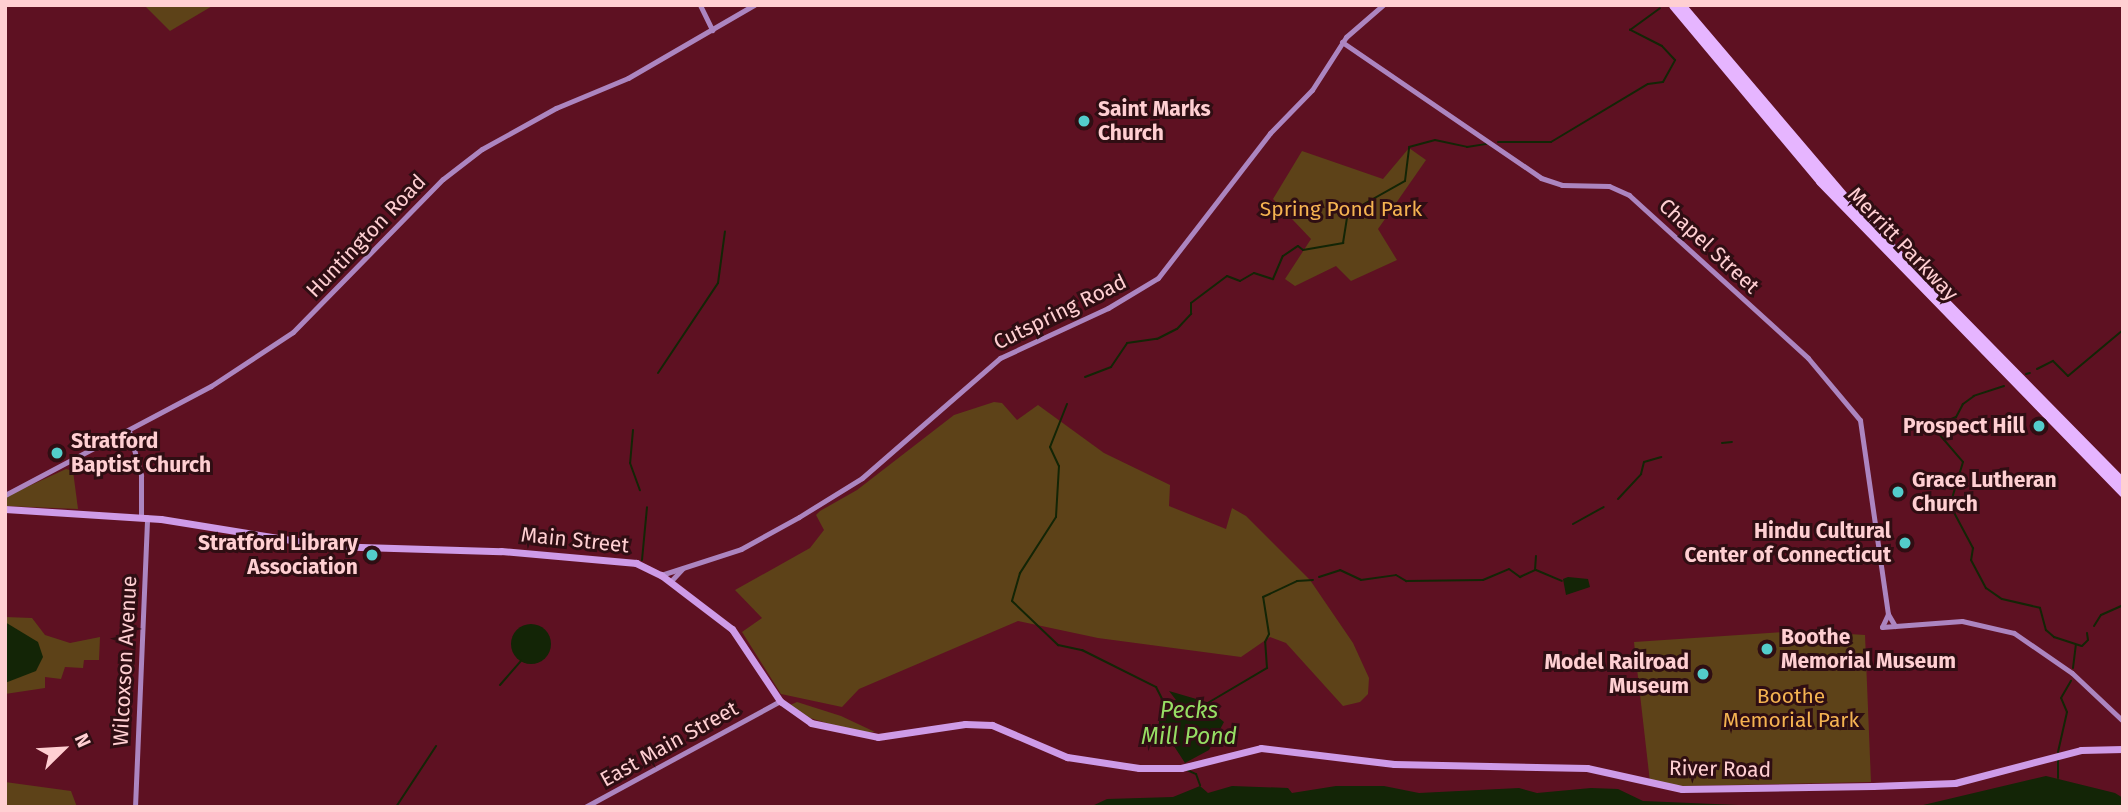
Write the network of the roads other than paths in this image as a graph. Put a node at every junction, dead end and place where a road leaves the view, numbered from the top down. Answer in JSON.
{"nodes":[{"id":1,"x":700,"y":5,"type":"edge"},
{"id":2,"x":754,"y":5,"type":"edge"},
{"id":3,"x":1383,"y":5,"type":"edge"},
{"id":4,"x":1672,"y":5,"type":"edge"},
{"id":5,"x":1681,"y":5,"type":"edge"},
{"id":6,"x":712,"y":30,"type":"junction"},
{"id":7,"x":1342,"y":42,"type":"junction"},
{"id":8,"x":130,"y":431,"type":"junction"},
{"id":9,"x":2123,"y":483,"type":"edge"},
{"id":10,"x":2123,"y":493,"type":"edge"},
{"id":11,"x":5,"y":495,"type":"edge"},
{"id":12,"x":5,"y":509,"type":"edge"},
{"id":13,"x":144,"y":517,"type":"junction"},
{"id":14,"x":683,"y":568,"type":"junction"},
{"id":15,"x":661,"y":575,"type":"junction"},
{"id":16,"x":670,"y":582,"type":"junction"},
{"id":17,"x":1888,"y":614,"type":"junction"},
{"id":18,"x":1895,"y":626,"type":"junction"},
{"id":19,"x":780,"y":701,"type":"junction"},
{"id":20,"x":2123,"y":721,"type":"edge"},
{"id":21,"x":1274,"y":748,"type":"joint"},
{"id":22,"x":2123,"y":749,"type":"edge"},
{"id":23,"x":135,"y":807,"type":"edge"},
{"id":24,"x":585,"y":807,"type":"edge"}],
"edges":[{"from":1,"to":6,"type":"street"},
{"from":2,"to":6,"type":"street","name":"Huntington Road"},
{"from":3,"to":7,"type":"street","name":"Cutspring Road"},
{"from":4,"to":10,"type":"highway","name":"Merritt Parkway"},
{"from":5,"to":9,"type":"highway","name":"Merritt Parkway"},
{"from":6,"to":8,"type":"street","name":"Huntington Road"},
{"from":7,"to":14,"type":"street","name":"Cutspring Road"},
{"from":7,"to":17,"type":"street","name":"Chapel Street"},
{"from":8,"to":11,"type":"street","name":"Huntington Road"},
{"from":8,"to":13,"type":"street","name":"Wilcoxson Avenue"},
{"from":12,"to":13,"type":"main road","name":"Main Street"},
{"from":13,"to":15,"type":"main road","name":"Main Street"},
{"from":13,"to":23,"type":"street","name":"Wilcoxson Avenue"},
{"from":14,"to":15,"type":"street","name":"Cutspring Road"},
{"from":14,"to":16,"type":"street","name":"Cutspring Road"},
{"from":15,"to":16,"type":"main road","name":"Main Street"},
{"from":16,"to":19,"type":"main road","name":"Main Street"},
{"from":17,"to":18,"type":"street","name":"Chapel Street"},
{"from":17,"to":18,"type":"street"},
{"from":18,"to":20,"type":"street"},
{"from":19,"to":21,"type":"main road","name":"Main Street"},
{"from":19,"to":24,"type":"street","name":"East Main Street"},
{"from":21,"to":22,"type":"main road","name":"River Road"}]}
